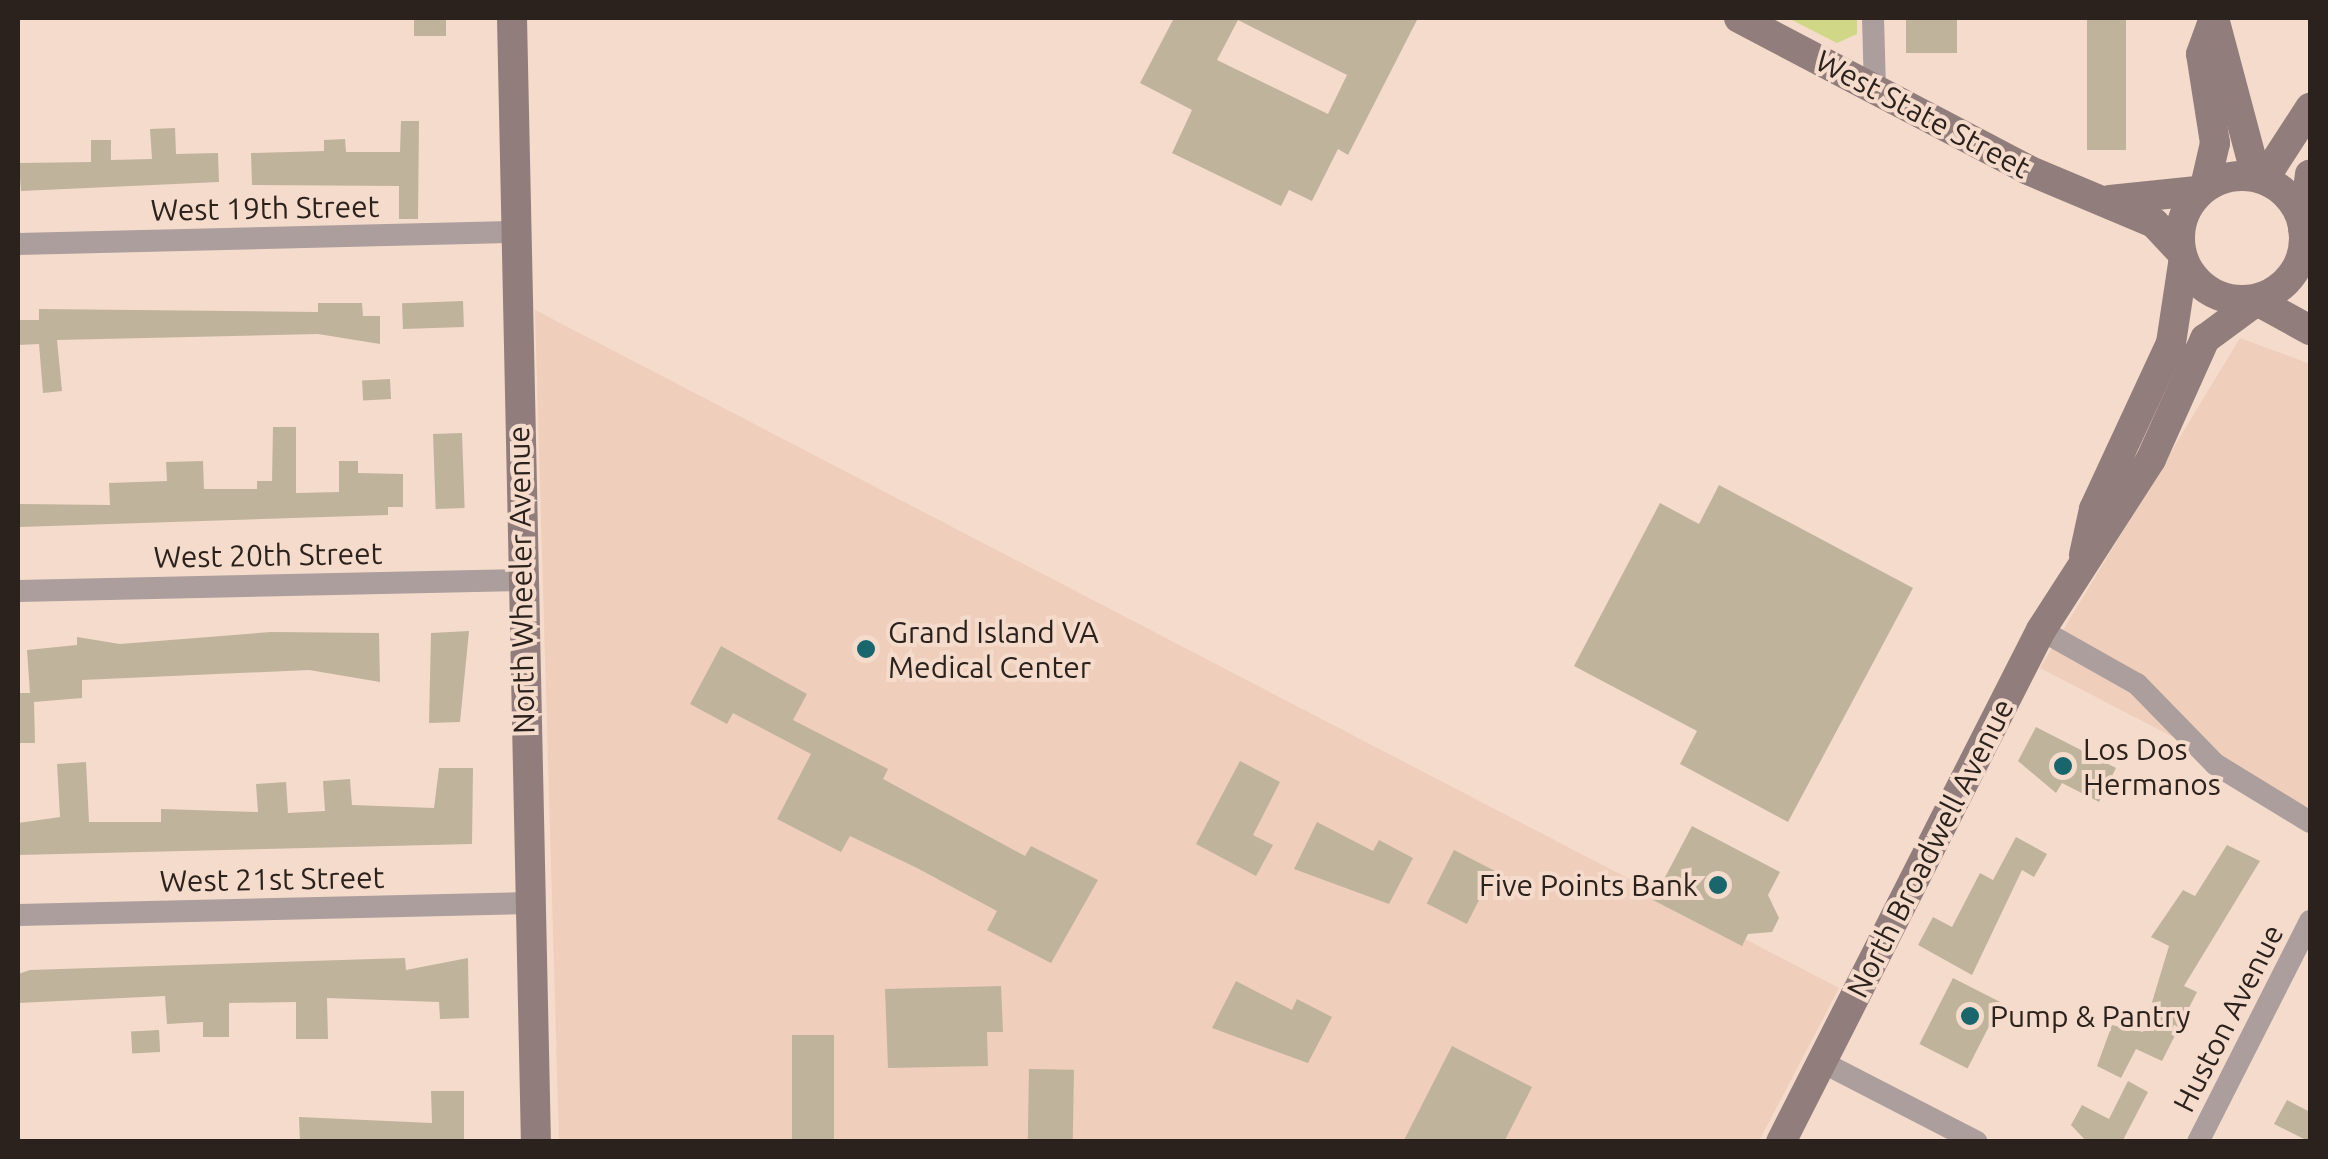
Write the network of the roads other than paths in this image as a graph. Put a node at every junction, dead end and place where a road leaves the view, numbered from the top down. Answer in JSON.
{"nodes":[{"id":1,"x":512,"y":18,"type":"edge"},
{"id":2,"x":1739,"y":18,"type":"edge"},
{"id":3,"x":1873,"y":18,"type":"edge"},
{"id":4,"x":2214,"y":18,"type":"edge"},
{"id":5,"x":1875,"y":89,"type":"junction"},
{"id":6,"x":2310,"y":108,"type":"edge"},
{"id":7,"x":2310,"y":174,"type":"edge"},
{"id":8,"x":2260,"y":177,"type":"junction"},
{"id":9,"x":2201,"y":187,"type":"junction"},
{"id":10,"x":2110,"y":200,"type":"junction"},
{"id":11,"x":514,"y":232,"type":"junction"},
{"id":12,"x":18,"y":244,"type":"edge"},
{"id":13,"x":2305,"y":255,"type":"edge"},
{"id":14,"x":2181,"y":257,"type":"junction"},
{"id":15,"x":2256,"y":304,"type":"junction"},
{"id":16,"x":2310,"y":330,"type":"edge"},
{"id":17,"x":2084,"y":558,"type":"junction"},
{"id":18,"x":520,"y":580,"type":"junction"},
{"id":19,"x":18,"y":591,"type":"edge"},
{"id":20,"x":2042,"y":630,"type":"junction"},
{"id":21,"x":2310,"y":822,"type":"edge"},
{"id":22,"x":529,"y":903,"type":"junction"},
{"id":23,"x":18,"y":915,"type":"edge"},
{"id":24,"x":2310,"y":921,"type":"edge"},
{"id":25,"x":1822,"y":1062,"type":"junction"},
{"id":26,"x":536,"y":1142,"type":"edge"},
{"id":27,"x":1781,"y":1142,"type":"edge"},
{"id":28,"x":1978,"y":1142,"type":"edge"},
{"id":29,"x":2198,"y":1142,"type":"edge"}],
"edges":[{"from":1,"to":11,"type":"main road","name":"North Wheeler Avenue"},
{"from":2,"to":5,"type":"main road","name":"West State Street"},
{"from":3,"to":5,"type":"street"},
{"from":4,"to":8,"type":"main road"},
{"from":4,"to":9,"type":"main road","name":"North Broadwell Avenue"},
{"from":5,"to":10,"type":"main road","name":"West State Street"},
{"from":6,"to":8,"type":"main road"},
{"from":7,"to":13,"type":"main road"},
{"from":8,"to":9,"type":"main road","name":"West State Street"},
{"from":8,"to":13,"type":"main road"},
{"from":9,"to":10,"type":"main road","name":"West State Street"},
{"from":9,"to":14,"type":"main road","name":"North Broadwell Avenue"},
{"from":10,"to":14,"type":"main road","name":"West State Street"},
{"from":11,"to":12,"type":"street","name":"West 19th Street"},
{"from":11,"to":18,"type":"main road","name":"North Wheeler Avenue"},
{"from":13,"to":15,"type":"main road","name":"North Broadwell Avenue"},
{"from":14,"to":15,"type":"main road","name":"West State Street"},
{"from":14,"to":17,"type":"main road","name":"North Broadwell Avenue"},
{"from":15,"to":16,"type":"main road"},
{"from":15,"to":17,"type":"main road","name":"North Broadwell Avenue"},
{"from":17,"to":20,"type":"main road","name":"North Broadwell Avenue"},
{"from":18,"to":19,"type":"street","name":"West 20th Street"},
{"from":18,"to":22,"type":"main road","name":"North Wheeler Avenue"},
{"from":20,"to":21,"type":"street"},
{"from":20,"to":25,"type":"main road","name":"North Broadwell Avenue"},
{"from":22,"to":23,"type":"street","name":"West 21st Street"},
{"from":22,"to":26,"type":"main road","name":"North Wheeler Avenue"},
{"from":24,"to":29,"type":"street","name":"Huston Avenue"},
{"from":25,"to":27,"type":"main road","name":"North Broadwell Avenue"},
{"from":25,"to":28,"type":"street"}]}
